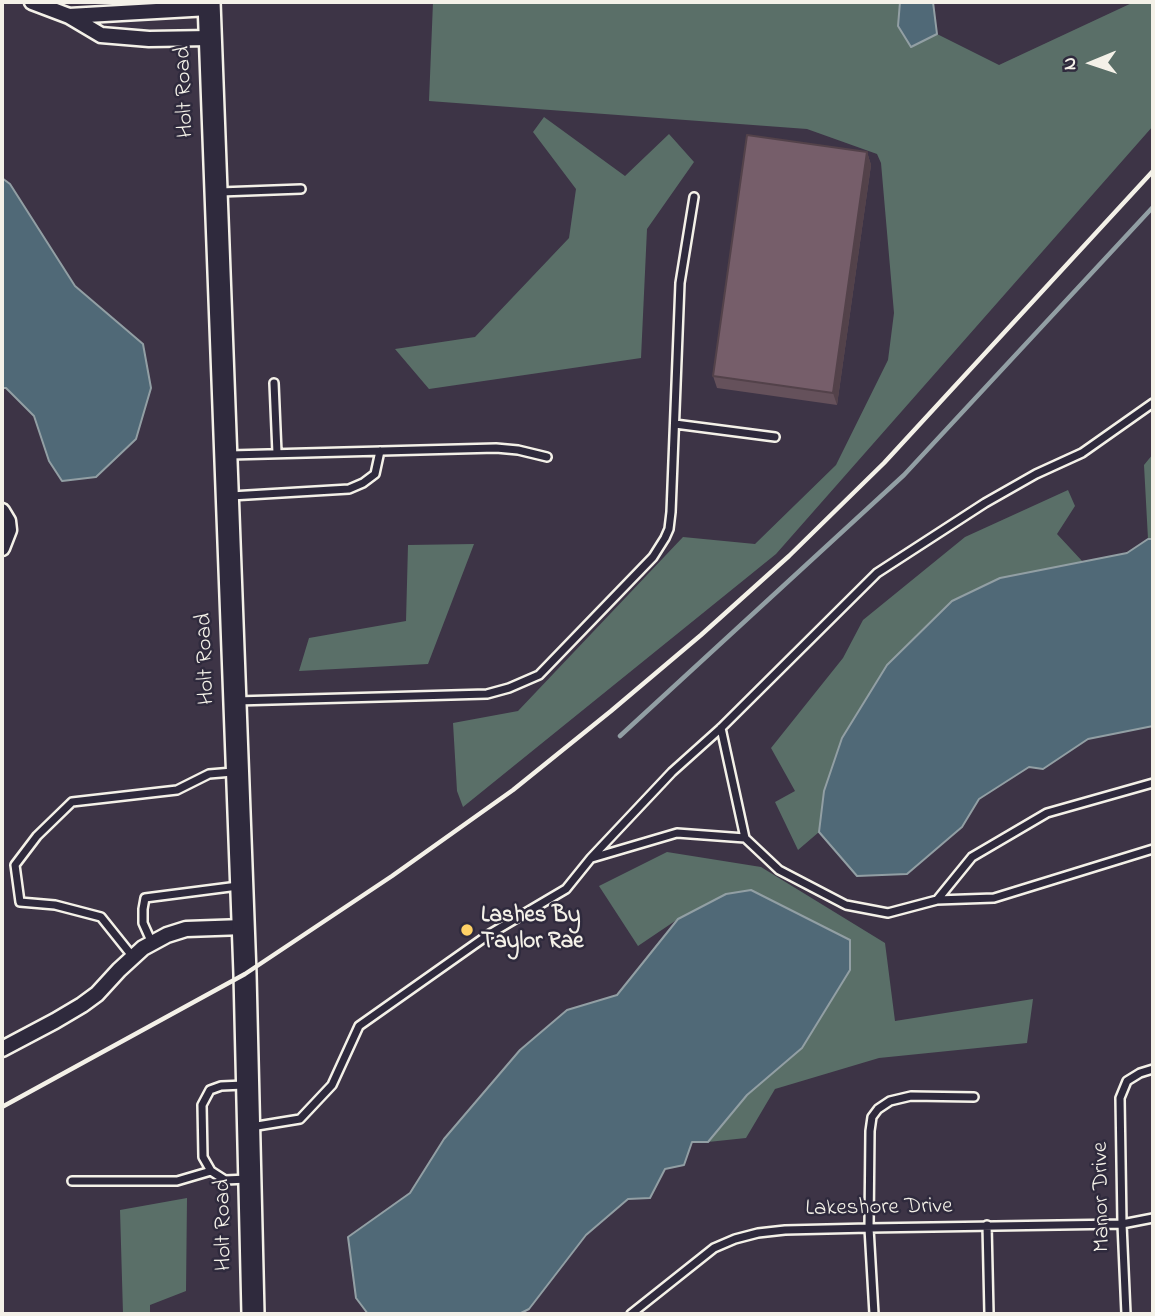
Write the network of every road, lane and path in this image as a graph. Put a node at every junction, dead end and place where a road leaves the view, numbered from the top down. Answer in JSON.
{"nodes":[{"id":1,"x":32,"y":2,"type":"edge"},
{"id":2,"x":209,"y":5,"type":"edge"},
{"id":3,"x":69,"y":16,"type":"junction"},
{"id":4,"x":210,"y":38,"type":"junction"},
{"id":5,"x":301,"y":189,"type":"dead end"},
{"id":6,"x":216,"y":192,"type":"junction"},
{"id":7,"x":694,"y":197,"type":"dead end"},
{"id":8,"x":274,"y":383,"type":"dead end"},
{"id":9,"x":1153,"y":403,"type":"edge"},
{"id":10,"x":675,"y":424,"type":"junction"},
{"id":11,"x":775,"y":437,"type":"dead end"},
{"id":12,"x":380,"y":451,"type":"junction"},
{"id":13,"x":277,"y":453,"type":"junction"},
{"id":14,"x":226,"y":455,"type":"junction"},
{"id":15,"x":547,"y":457,"type":"dead end"},
{"id":16,"x":227,"y":496,"type":"junction"},
{"id":17,"x":2,"y":511,"type":"edge"},
{"id":18,"x":2,"y":548,"type":"edge"},
{"id":19,"x":235,"y":701,"type":"junction"},
{"id":20,"x":721,"y":728,"type":"junction"},
{"id":21,"x":238,"y":772,"type":"junction"},
{"id":22,"x":1153,"y":783,"type":"edge"},
{"id":23,"x":746,"y":838,"type":"junction"},
{"id":24,"x":1153,"y":849,"type":"edge"},
{"id":25,"x":591,"y":858,"type":"junction"},
{"id":26,"x":242,"y":885,"type":"junction"},
{"id":27,"x":937,"y":900,"type":"junction"},
{"id":28,"x":244,"y":927,"type":"junction"},
{"id":29,"x":152,"y":943,"type":"junction"},
{"id":30,"x":133,"y":957,"type":"junction"},
{"id":31,"x":2,"y":1049,"type":"edge"},
{"id":32,"x":1153,"y":1069,"type":"edge"},
{"id":33,"x":249,"y":1084,"type":"junction"},
{"id":34,"x":974,"y":1097,"type":"dead end"},
{"id":35,"x":250,"y":1127,"type":"junction"},
{"id":36,"x":211,"y":1171,"type":"junction"},
{"id":37,"x":251,"y":1179,"type":"junction"},
{"id":38,"x":72,"y":1181,"type":"dead end"},
{"id":39,"x":1153,"y":1219,"type":"edge"},
{"id":40,"x":1122,"y":1224,"type":"junction"},
{"id":41,"x":987,"y":1225,"type":"junction"},
{"id":42,"x":869,"y":1228,"type":"junction"},
{"id":43,"x":253,"y":1314,"type":"edge"},
{"id":44,"x":631,"y":1314,"type":"edge"},
{"id":45,"x":874,"y":1314,"type":"edge"},
{"id":46,"x":989,"y":1314,"type":"edge"},
{"id":47,"x":1126,"y":1314,"type":"edge"}],
"edges":[{"from":1,"to":3,"type":"street"},
{"from":2,"to":3,"type":"street"},
{"from":2,"to":4,"type":"main road","name":"Holt Road"},
{"from":3,"to":4,"type":"street"},
{"from":4,"to":6,"type":"main road","name":"Holt Road"},
{"from":5,"to":6,"type":"lane"},
{"from":6,"to":14,"type":"main road","name":"Holt Road"},
{"from":7,"to":10,"type":"lane"},
{"from":8,"to":13,"type":"lane"},
{"from":9,"to":20,"type":"lane"},
{"from":10,"to":11,"type":"lane"},
{"from":10,"to":19,"type":"lane"},
{"from":12,"to":13,"type":"lane"},
{"from":12,"to":15,"type":"lane"},
{"from":12,"to":16,"type":"lane"},
{"from":13,"to":14,"type":"lane"},
{"from":14,"to":16,"type":"main road","name":"Holt Road"},
{"from":16,"to":19,"type":"main road","name":"Holt Road"},
{"from":17,"to":18,"type":"street"},
{"from":19,"to":21,"type":"main road","name":"Holt Road"},
{"from":20,"to":23,"type":"lane"},
{"from":20,"to":25,"type":"lane"},
{"from":21,"to":26,"type":"main road","name":"Holt Road"},
{"from":21,"to":30,"type":"lane"},
{"from":22,"to":27,"type":"lane"},
{"from":23,"to":25,"type":"lane"},
{"from":23,"to":27,"type":"lane"},
{"from":24,"to":27,"type":"lane"},
{"from":25,"to":35,"type":"lane"},
{"from":26,"to":28,"type":"main road","name":"Holt Road"},
{"from":26,"to":29,"type":"lane"},
{"from":28,"to":29,"type":"street"},
{"from":28,"to":33,"type":"main road","name":"Holt Road"},
{"from":29,"to":30,"type":"street"},
{"from":30,"to":31,"type":"street"},
{"from":32,"to":40,"type":"lane","name":"Manor Drive"},
{"from":33,"to":35,"type":"main road","name":"Holt Road"},
{"from":33,"to":36,"type":"lane"},
{"from":34,"to":42,"type":"lane"},
{"from":35,"to":37,"type":"main road","name":"Holt Road"},
{"from":36,"to":37,"type":"lane"},
{"from":36,"to":38,"type":"lane"},
{"from":37,"to":43,"type":"main road","name":"Holt Road"},
{"from":39,"to":40,"type":"lane","name":"Lakeshore Drive"},
{"from":40,"to":41,"type":"lane","name":"Lakeshore Drive"},
{"from":40,"to":47,"type":"lane","name":"Manor Drive"},
{"from":41,"to":42,"type":"lane","name":"Lakeshore Drive"},
{"from":41,"to":46,"type":"lane"},
{"from":42,"to":44,"type":"lane","name":"Lakeshore Drive"},
{"from":42,"to":45,"type":"lane"}]}
